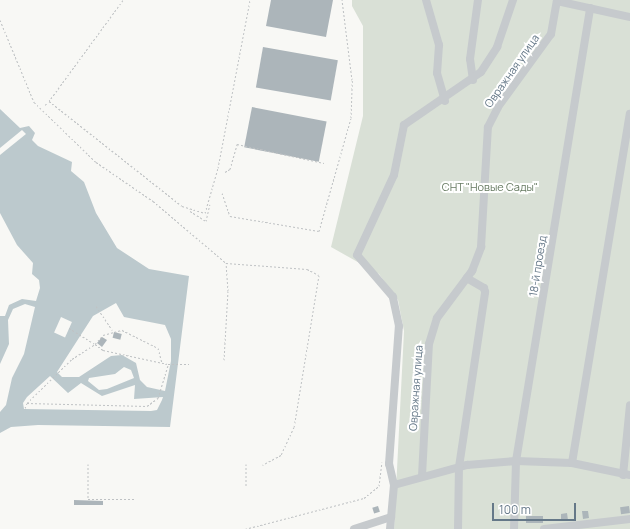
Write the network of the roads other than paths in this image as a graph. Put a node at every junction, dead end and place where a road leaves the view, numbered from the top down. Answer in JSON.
{"nodes":[{"id":1,"x":426,"y":0,"type":"edge"},
{"id":2,"x":478,"y":0,"type":"edge"},
{"id":3,"x":513,"y":0,"type":"edge"},
{"id":4,"x":557,"y":0,"type":"edge"},
{"id":5,"x":590,"y":8,"type":"junction"},
{"id":6,"x":630,"y":17,"type":"edge"},
{"id":7,"x":473,"y":80,"type":"junction"},
{"id":8,"x":445,"y":101,"type":"junction"},
{"id":9,"x":630,"y":114,"type":"edge"},
{"id":10,"x":467,"y":278,"type":"junction"},
{"id":11,"x":630,"y":405,"type":"edge"},
{"id":12,"x":516,"y":461,"type":"junction"},
{"id":13,"x":572,"y":463,"type":"junction"},
{"id":14,"x":459,"y":467,"type":"junction"},
{"id":15,"x":627,"y":475,"type":"edge"},
{"id":16,"x":422,"y":476,"type":"junction"},
{"id":17,"x":394,"y":485,"type":"junction"},
{"id":18,"x":391,"y":517,"type":"junction"},
{"id":19,"x":630,"y":519,"type":"edge"},
{"id":20,"x":354,"y":529,"type":"edge"},
{"id":21,"x":390,"y":529,"type":"edge"},
{"id":22,"x":458,"y":529,"type":"edge"},
{"id":23,"x":514,"y":529,"type":"edge"},
{"id":24,"x":544,"y":529,"type":"edge"}],
"edges":[{"from":1,"to":8,"type":"street"},
{"from":2,"to":7,"type":"street"},
{"from":3,"to":7,"type":"street"},
{"from":4,"to":5,"type":"street"},
{"from":4,"to":10,"type":"street","name":"Овражная улица"},
{"from":5,"to":6,"type":"street"},
{"from":5,"to":12,"type":"street","name":"18-й проезд"},
{"from":7,"to":8,"type":"street"},
{"from":8,"to":17,"type":"street"},
{"from":9,"to":13,"type":"street"},
{"from":10,"to":14,"type":"street"},
{"from":10,"to":16,"type":"street","name":"Овражная улица"},
{"from":11,"to":15,"type":"street"},
{"from":12,"to":13,"type":"street"},
{"from":12,"to":14,"type":"street"},
{"from":12,"to":23,"type":"street","name":"18-й проезд"},
{"from":13,"to":15,"type":"street"},
{"from":14,"to":16,"type":"street"},
{"from":14,"to":22,"type":"street"},
{"from":16,"to":17,"type":"street"},
{"from":17,"to":18,"type":"street"},
{"from":18,"to":20,"type":"street"},
{"from":18,"to":21,"type":"street"},
{"from":19,"to":24,"type":"street"}]}
